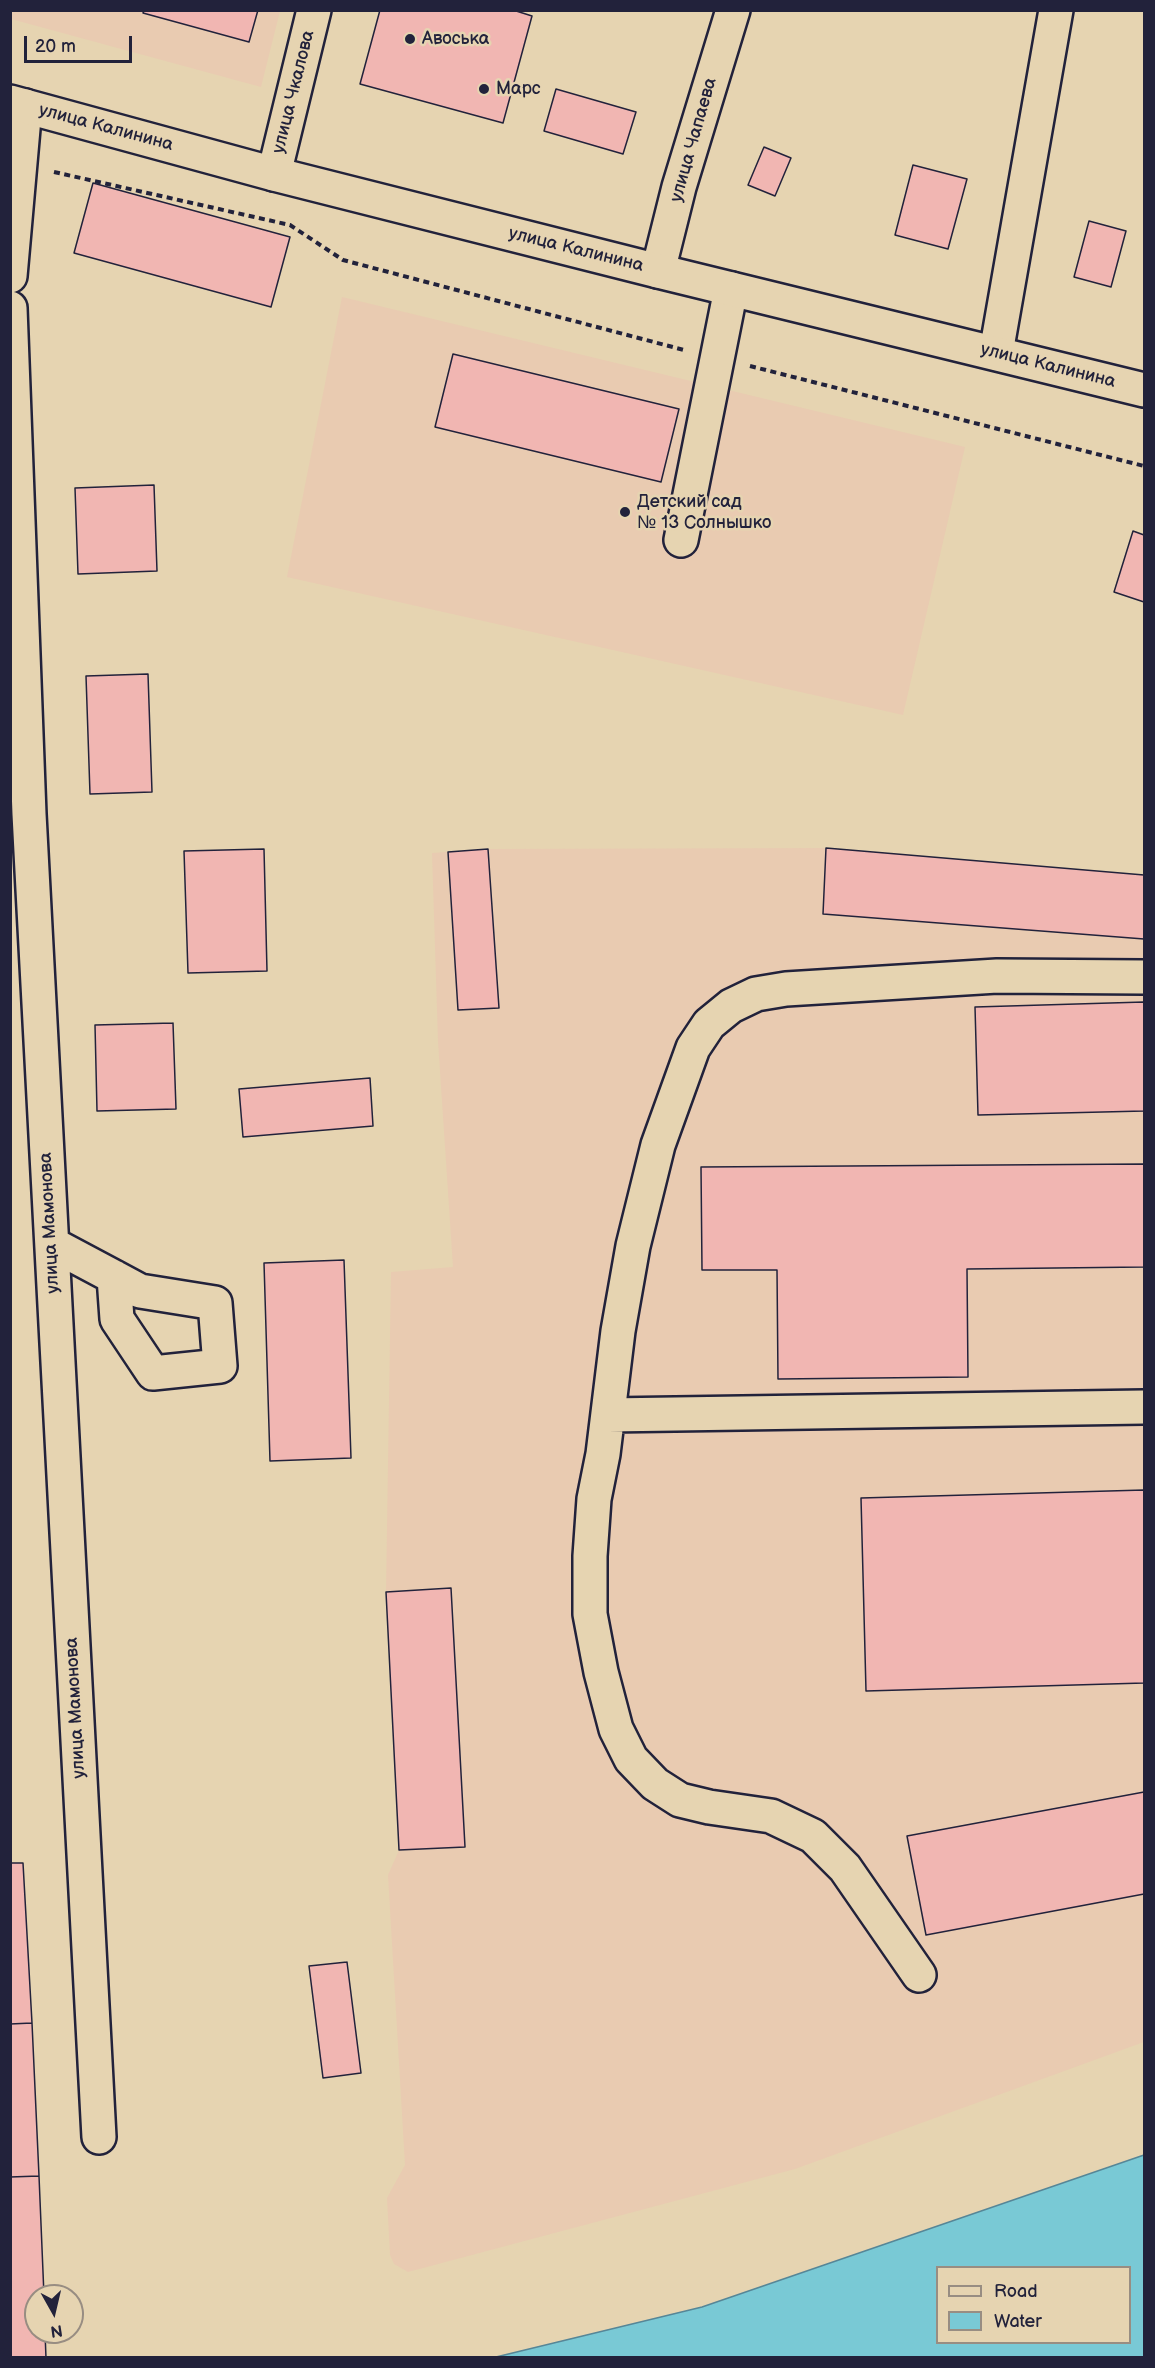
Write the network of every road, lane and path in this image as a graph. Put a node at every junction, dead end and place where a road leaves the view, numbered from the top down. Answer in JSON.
{"nodes":[{"id":1,"x":314,"y":10,"type":"edge"},
{"id":2,"x":733,"y":10,"type":"edge"},
{"id":3,"x":1056,"y":10,"type":"edge"},
{"id":4,"x":18,"y":104,"type":"edge"},
{"id":5,"x":20,"y":164,"type":"junction"},
{"id":6,"x":274,"y":174,"type":"junction"},
{"id":7,"x":658,"y":271,"type":"junction"},
{"id":8,"x":10,"y":276,"type":"edge"},
{"id":9,"x":731,"y":288,"type":"junction"},
{"id":10,"x":10,"y":308,"type":"edge"},
{"id":11,"x":996,"y":353,"type":"junction"},
{"id":12,"x":717,"y":358,"type":"junction"},
{"id":13,"x":1144,"y":390,"type":"edge"},
{"id":14,"x":1144,"y":466,"type":"edge"},
{"id":15,"x":681,"y":540,"type":"dead end"},
{"id":16,"x":20,"y":814,"type":"edge"},
{"id":17,"x":1144,"y":977,"type":"edge"},
{"id":18,"x":52,"y":1244,"type":"junction"},
{"id":19,"x":114,"y":1277,"type":"dead end"},
{"id":20,"x":1144,"y":1407,"type":"edge"},
{"id":21,"x":608,"y":1414,"type":"junction"},
{"id":22,"x":919,"y":1975,"type":"dead end"},
{"id":23,"x":99,"y":2137,"type":"dead end"}],
"edges":[{"from":1,"to":6,"type":"street","name":"улица Чкалова"},
{"from":2,"to":7,"type":"street","name":"улица Чапаева"},
{"from":3,"to":11,"type":"street"},
{"from":4,"to":5,"type":"street"},
{"from":4,"to":6,"type":"street","name":"улица Калинина"},
{"from":5,"to":8,"type":"street"},
{"from":5,"to":12,"type":"path"},
{"from":6,"to":7,"type":"street","name":"улица Калинина"},
{"from":7,"to":9,"type":"street","name":"улица Калинина"},
{"from":9,"to":11,"type":"street","name":"улица Калинина"},
{"from":9,"to":12,"type":"street"},
{"from":10,"to":16,"type":"street","name":"улица Мамонова"},
{"from":11,"to":13,"type":"street","name":"улица Калинина"},
{"from":12,"to":14,"type":"path"},
{"from":12,"to":15,"type":"street"},
{"from":16,"to":18,"type":"street","name":"улица Мамонова"},
{"from":17,"to":21,"type":"street"},
{"from":18,"to":19,"type":"street"},
{"from":18,"to":23,"type":"street","name":"улица Мамонова"},
{"from":20,"to":21,"type":"street"},
{"from":21,"to":22,"type":"street"}]}
